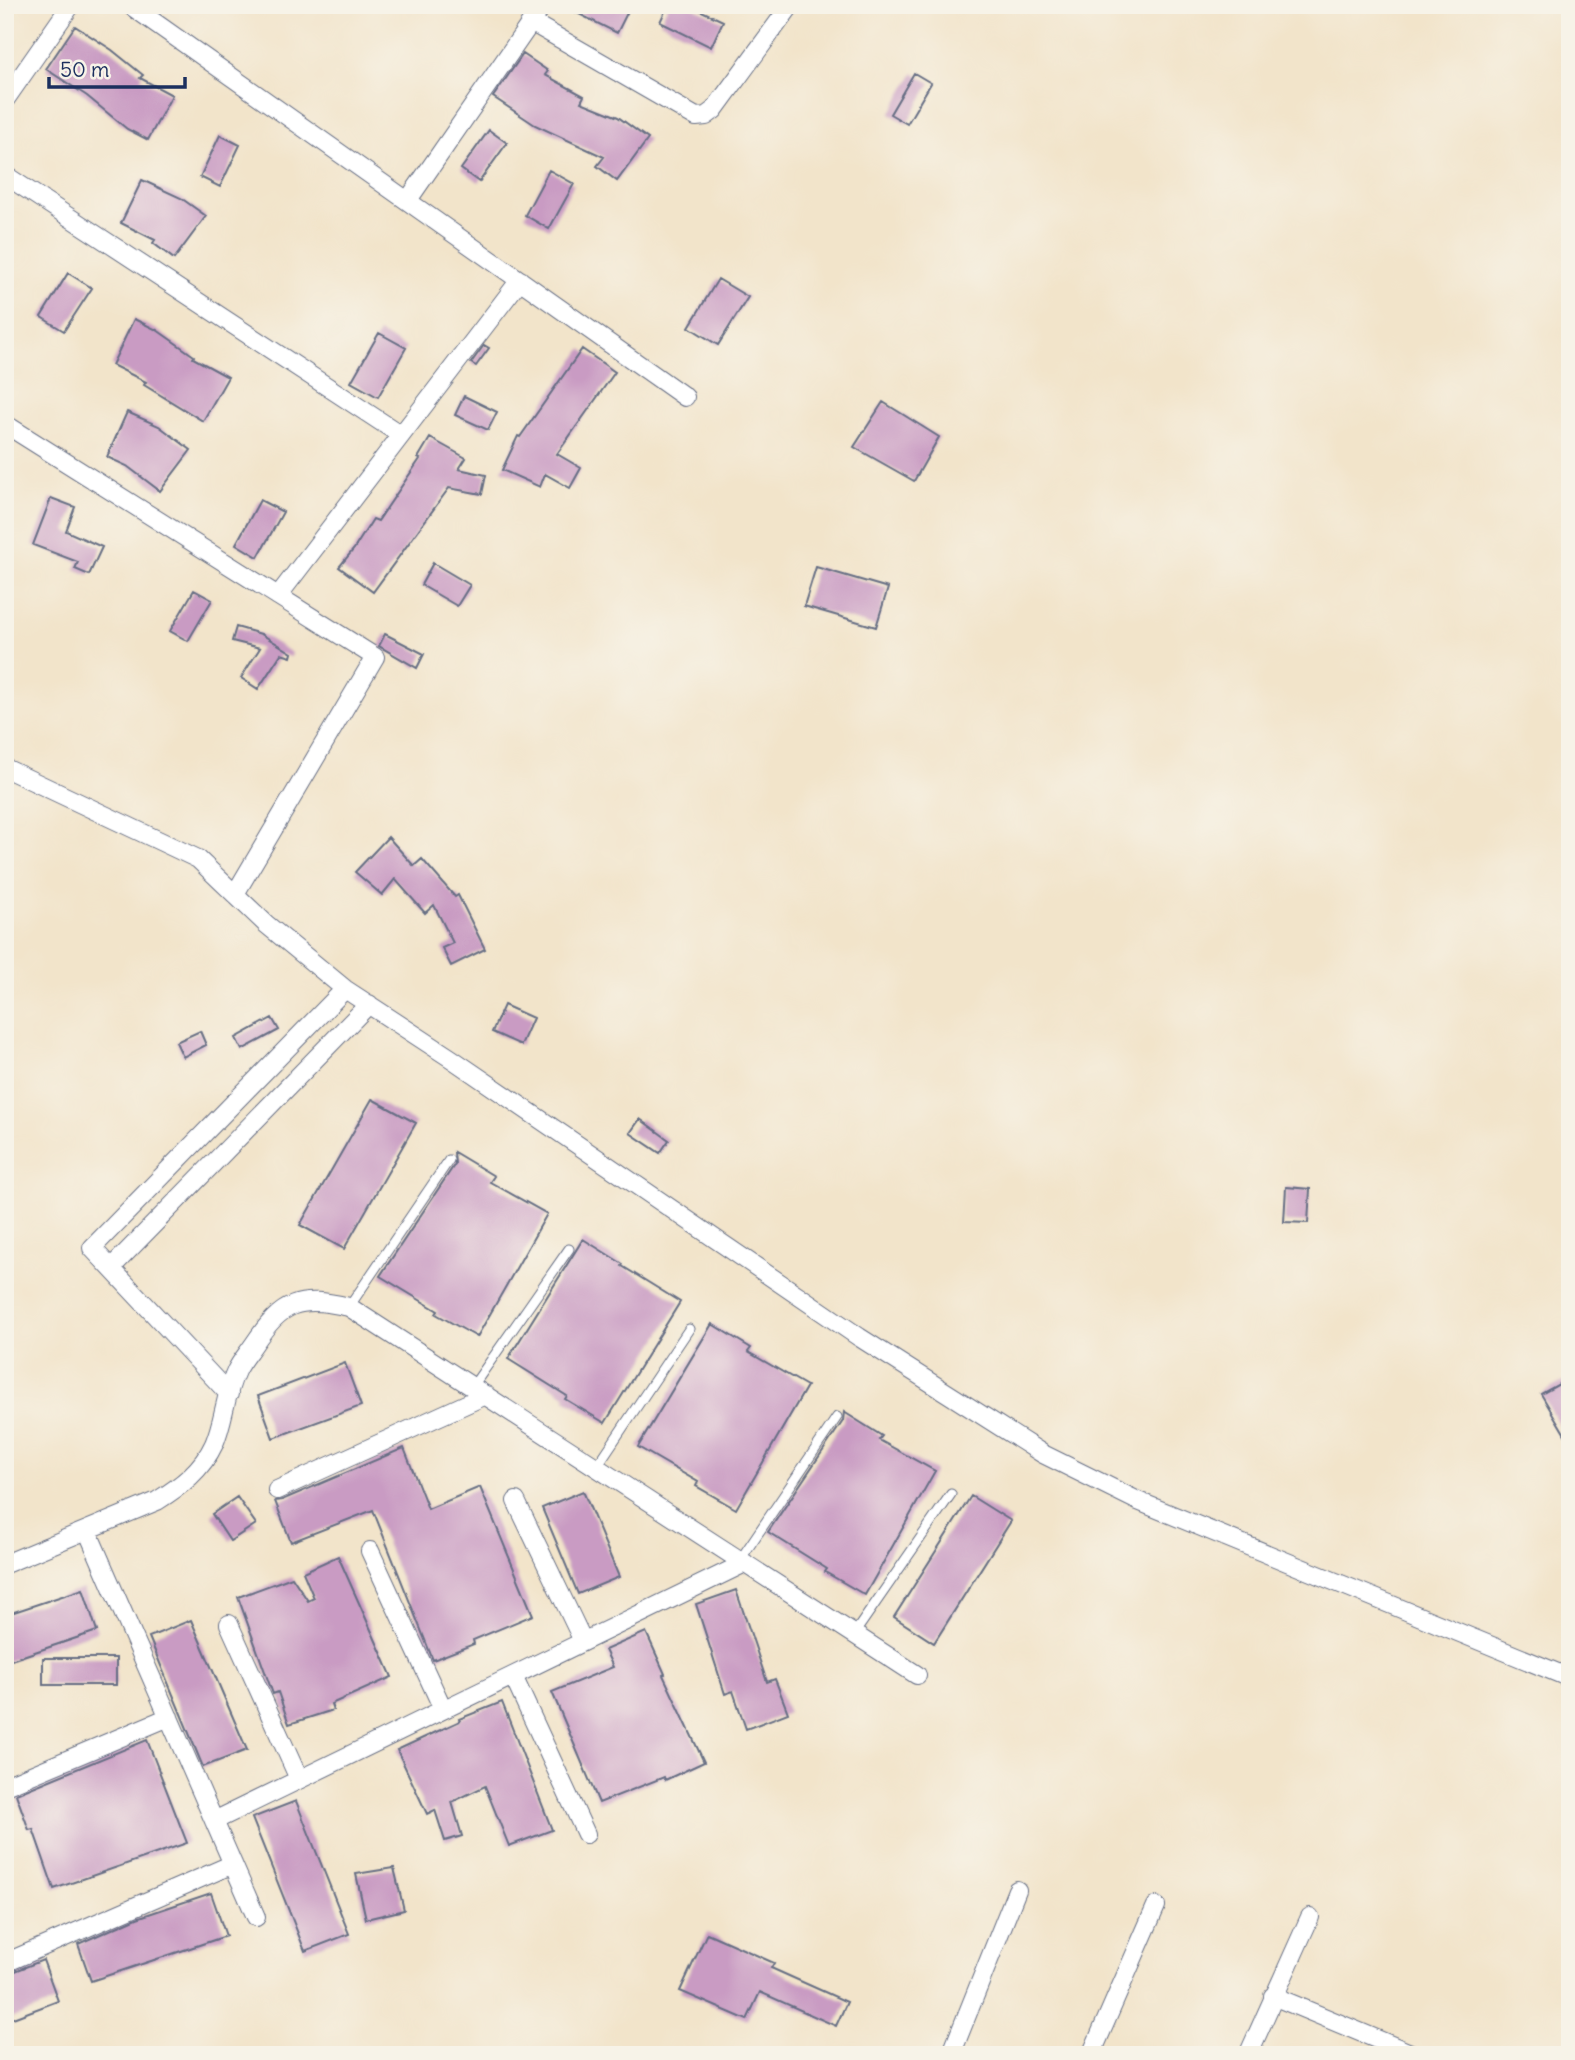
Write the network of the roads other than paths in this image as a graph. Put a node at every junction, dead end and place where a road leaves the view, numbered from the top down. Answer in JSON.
{"nodes":[{"id":1,"x":71,"y":5,"type":"edge"},
{"id":2,"x":130,"y":5,"type":"edge"},
{"id":3,"x":543,"y":5,"type":"edge"},
{"id":4,"x":791,"y":5,"type":"edge"},
{"id":5,"x":531,"y":22,"type":"junction"},
{"id":6,"x":5,"y":100,"type":"edge"},
{"id":7,"x":5,"y":175,"type":"edge"},
{"id":8,"x":408,"y":200,"type":"junction"},
{"id":9,"x":520,"y":280,"type":"junction"},
{"id":10,"x":685,"y":397,"type":"dead end"},
{"id":11,"x":5,"y":424,"type":"edge"},
{"id":12,"x":401,"y":435,"type":"junction"},
{"id":13,"x":278,"y":596,"type":"junction"},
{"id":14,"x":5,"y":768,"type":"edge"},
{"id":15,"x":235,"y":894,"type":"junction"},
{"id":16,"x":345,"y":989,"type":"junction"},
{"id":17,"x":369,"y":1004,"type":"junction"},
{"id":18,"x":449,"y":1160,"type":"dead end"},
{"id":19,"x":569,"y":1249,"type":"dead end"},
{"id":20,"x":111,"y":1268,"type":"junction"},
{"id":21,"x":349,"y":1307,"type":"junction"},
{"id":22,"x":689,"y":1329,"type":"dead end"},
{"id":23,"x":479,"y":1391,"type":"junction"},
{"id":24,"x":229,"y":1394,"type":"junction"},
{"id":25,"x":837,"y":1417,"type":"dead end"},
{"id":26,"x":597,"y":1466,"type":"junction"},
{"id":27,"x":277,"y":1490,"type":"dead end"},
{"id":28,"x":951,"y":1494,"type":"dead end"},
{"id":29,"x":516,"y":1501,"type":"dead end"},
{"id":30,"x":87,"y":1530,"type":"junction"},
{"id":31,"x":370,"y":1551,"type":"dead end"},
{"id":32,"x":742,"y":1561,"type":"junction"},
{"id":33,"x":5,"y":1564,"type":"edge"},
{"id":34,"x":229,"y":1624,"type":"dead end"},
{"id":35,"x":854,"y":1634,"type":"junction"},
{"id":36,"x":583,"y":1641,"type":"junction"},
{"id":37,"x":918,"y":1675,"type":"dead end"},
{"id":38,"x":513,"y":1676,"type":"junction"},
{"id":39,"x":1570,"y":1678,"type":"edge"},
{"id":40,"x":443,"y":1709,"type":"junction"},
{"id":41,"x":169,"y":1717,"type":"junction"},
{"id":42,"x":299,"y":1779,"type":"junction"},
{"id":43,"x":5,"y":1786,"type":"edge"},
{"id":44,"x":214,"y":1821,"type":"junction"},
{"id":45,"x":586,"y":1834,"type":"dead end"},
{"id":46,"x":233,"y":1864,"type":"junction"},
{"id":47,"x":1017,"y":1889,"type":"dead end"},
{"id":48,"x":1156,"y":1906,"type":"dead end"},
{"id":49,"x":256,"y":1917,"type":"dead end"},
{"id":50,"x":1310,"y":1917,"type":"dead end"},
{"id":51,"x":5,"y":1963,"type":"edge"},
{"id":52,"x":1273,"y":1996,"type":"junction"},
{"id":53,"x":951,"y":2055,"type":"edge"},
{"id":54,"x":1091,"y":2055,"type":"edge"},
{"id":55,"x":1248,"y":2055,"type":"edge"},
{"id":56,"x":1415,"y":2055,"type":"edge"}],
"edges":[{"from":1,"to":6,"type":"street"},
{"from":2,"to":8,"type":"street"},
{"from":3,"to":5,"type":"street"},
{"from":4,"to":5,"type":"street"},
{"from":5,"to":8,"type":"street"},
{"from":7,"to":12,"type":"street"},
{"from":8,"to":9,"type":"street"},
{"from":9,"to":10,"type":"street"},
{"from":9,"to":12,"type":"street"},
{"from":11,"to":13,"type":"street"},
{"from":12,"to":13,"type":"street"},
{"from":13,"to":15,"type":"street"},
{"from":14,"to":15,"type":"street"},
{"from":15,"to":16,"type":"street"},
{"from":16,"to":17,"type":"street"},
{"from":16,"to":20,"type":"street"},
{"from":17,"to":20,"type":"street"},
{"from":17,"to":39,"type":"street"},
{"from":18,"to":21,"type":"lane"},
{"from":19,"to":23,"type":"lane"},
{"from":20,"to":24,"type":"street"},
{"from":21,"to":23,"type":"street"},
{"from":21,"to":24,"type":"street"},
{"from":22,"to":26,"type":"lane"},
{"from":23,"to":26,"type":"street"},
{"from":23,"to":27,"type":"street"},
{"from":24,"to":30,"type":"street"},
{"from":25,"to":32,"type":"lane"},
{"from":26,"to":32,"type":"street"},
{"from":28,"to":35,"type":"lane"},
{"from":29,"to":36,"type":"street"},
{"from":30,"to":33,"type":"street"},
{"from":30,"to":41,"type":"street"},
{"from":31,"to":40,"type":"street"},
{"from":32,"to":35,"type":"street"},
{"from":32,"to":36,"type":"street"},
{"from":34,"to":42,"type":"street"},
{"from":35,"to":37,"type":"street"},
{"from":36,"to":38,"type":"street"},
{"from":38,"to":40,"type":"street"},
{"from":38,"to":45,"type":"street"},
{"from":40,"to":42,"type":"street"},
{"from":41,"to":43,"type":"street"},
{"from":41,"to":44,"type":"street"},
{"from":42,"to":44,"type":"street"},
{"from":44,"to":46,"type":"street"},
{"from":46,"to":49,"type":"street"},
{"from":46,"to":51,"type":"street"},
{"from":47,"to":53,"type":"street"},
{"from":48,"to":54,"type":"street"},
{"from":50,"to":52,"type":"street"},
{"from":52,"to":55,"type":"street"},
{"from":52,"to":56,"type":"street"}]}
